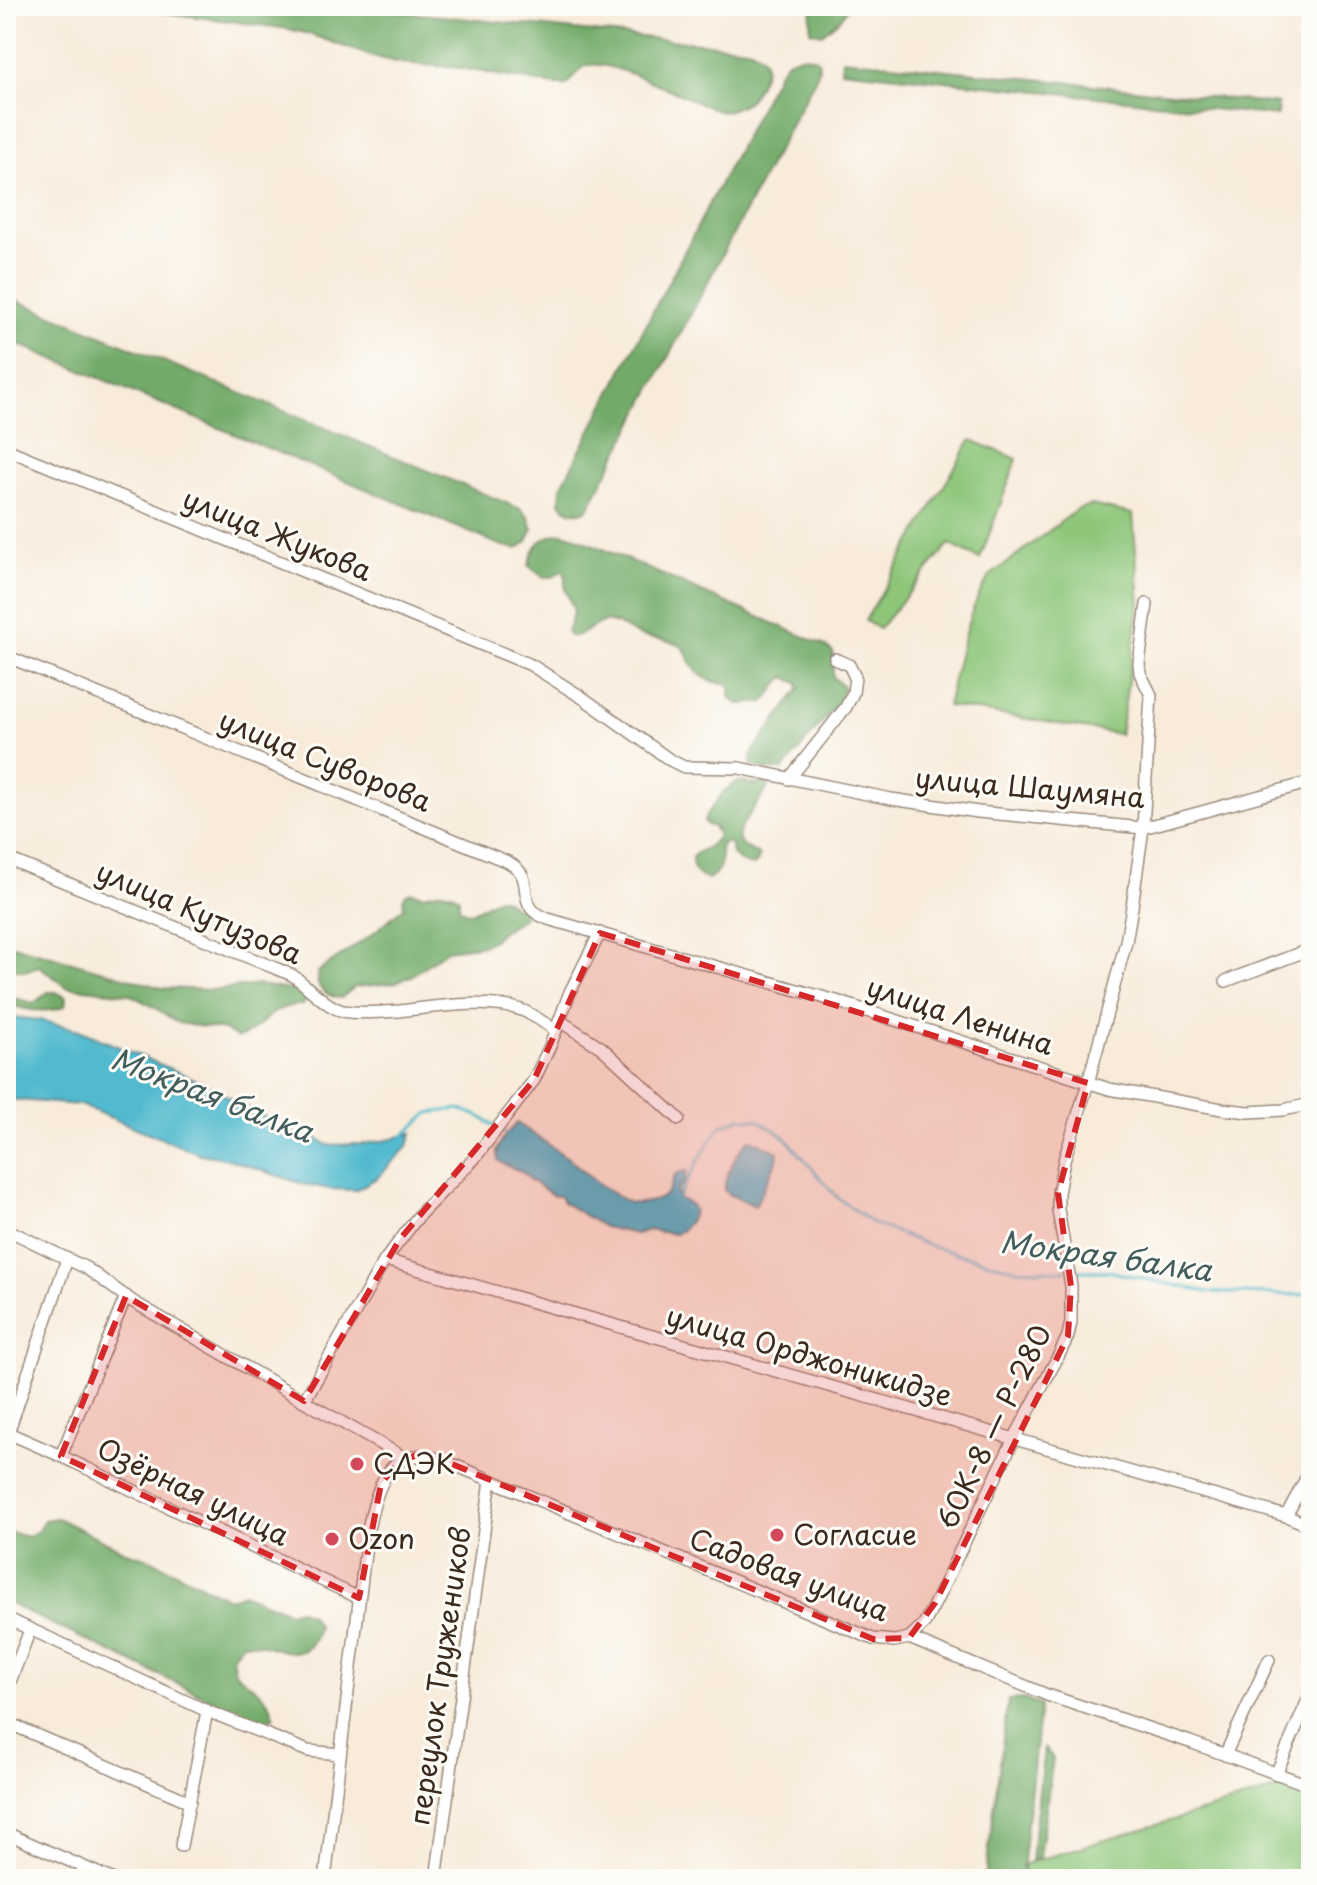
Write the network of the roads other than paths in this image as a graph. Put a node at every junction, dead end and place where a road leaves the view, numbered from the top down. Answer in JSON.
{"nodes":[{"id":1,"x":6,"y":449,"type":"edge"},
{"id":2,"x":1147,"y":604,"type":"dead end"},
{"id":3,"x":6,"y":656,"type":"edge"},
{"id":4,"x":835,"y":659,"type":"dead end"},
{"id":5,"x":789,"y":779,"type":"junction"},
{"id":6,"x":1311,"y":782,"type":"edge"},
{"id":7,"x":1143,"y":828,"type":"junction"},
{"id":8,"x":6,"y":858,"type":"edge"},
{"id":9,"x":600,"y":933,"type":"junction"},
{"id":10,"x":1311,"y":949,"type":"edge"},
{"id":11,"x":1226,"y":981,"type":"dead end"},
{"id":12,"x":558,"y":1026,"type":"junction"},
{"id":13,"x":1088,"y":1083,"type":"junction"},
{"id":14,"x":1311,"y":1104,"type":"edge"},
{"id":15,"x":679,"y":1119,"type":"dead end"},
{"id":16,"x":6,"y":1229,"type":"edge"},
{"id":17,"x":67,"y":1259,"type":"junction"},
{"id":18,"x":385,"y":1260,"type":"junction"},
{"id":19,"x":126,"y":1296,"type":"junction"},
{"id":20,"x":304,"y":1401,"type":"junction"},
{"id":21,"x":7,"y":1432,"type":"edge"},
{"id":22,"x":1014,"y":1439,"type":"junction"},
{"id":23,"x":61,"y":1456,"type":"junction"},
{"id":24,"x":405,"y":1458,"type":"junction"},
{"id":25,"x":1311,"y":1469,"type":"edge"},
{"id":26,"x":491,"y":1480,"type":"junction"},
{"id":27,"x":1286,"y":1516,"type":"junction"},
{"id":28,"x":1311,"y":1526,"type":"edge"},
{"id":29,"x":359,"y":1598,"type":"junction"},
{"id":30,"x":6,"y":1618,"type":"edge"},
{"id":31,"x":30,"y":1630,"type":"junction"},
{"id":32,"x":909,"y":1638,"type":"junction"},
{"id":33,"x":1269,"y":1660,"type":"dead end"},
{"id":34,"x":6,"y":1692,"type":"edge"},
{"id":35,"x":1311,"y":1693,"type":"edge"},
{"id":36,"x":207,"y":1711,"type":"junction"},
{"id":37,"x":6,"y":1722,"type":"edge"},
{"id":38,"x":340,"y":1754,"type":"junction"},
{"id":39,"x":1225,"y":1755,"type":"junction"},
{"id":40,"x":1276,"y":1774,"type":"junction"},
{"id":41,"x":1311,"y":1786,"type":"edge"},
{"id":42,"x":190,"y":1802,"type":"junction"},
{"id":43,"x":6,"y":1833,"type":"edge"},
{"id":44,"x":181,"y":1846,"type":"dead end"},
{"id":45,"x":111,"y":1879,"type":"edge"},
{"id":46,"x":325,"y":1879,"type":"edge"},
{"id":47,"x":436,"y":1879,"type":"edge"}],
"edges":[{"from":1,"to":5,"type":"street","name":"улица Жукова"},
{"from":2,"to":7,"type":"street","name":"60К-8 — Р-280"},
{"from":3,"to":9,"type":"street","name":"улица Суворова"},
{"from":4,"to":5,"type":"street"},
{"from":5,"to":7,"type":"street","name":"улица Шаумяна"},
{"from":6,"to":7,"type":"street","name":"улица Шаумяна"},
{"from":7,"to":13,"type":"street","name":"60К-8 — Р-280"},
{"from":8,"to":12,"type":"street","name":"улица Кутузова"},
{"from":9,"to":12,"type":"street"},
{"from":9,"to":13,"type":"street","name":"улица Ленина"},
{"from":10,"to":11,"type":"street"},
{"from":12,"to":15,"type":"street","name":"улица Кутузова"},
{"from":12,"to":18,"type":"street"},
{"from":13,"to":14,"type":"street","name":"улица Ленина"},
{"from":13,"to":22,"type":"street","name":"60К-8 — Р-280"},
{"from":16,"to":17,"type":"street","name":"Садовая улица"},
{"from":17,"to":19,"type":"street","name":"Садовая улица"},
{"from":17,"to":21,"type":"street"},
{"from":18,"to":20,"type":"street"},
{"from":18,"to":22,"type":"street","name":"улица Орджоникидзе"},
{"from":19,"to":20,"type":"street","name":"Садовая улица"},
{"from":19,"to":23,"type":"street"},
{"from":20,"to":24,"type":"street","name":"Садовая улица"},
{"from":21,"to":23,"type":"street","name":"Озёрная улица"},
{"from":22,"to":27,"type":"street","name":"улица Орджоникидзе"},
{"from":22,"to":32,"type":"street","name":"60К-8 — Р-280"},
{"from":23,"to":29,"type":"street","name":"Озёрная улица"},
{"from":24,"to":26,"type":"street","name":"Садовая улица"},
{"from":24,"to":29,"type":"street"},
{"from":25,"to":27,"type":"street"},
{"from":26,"to":32,"type":"street","name":"Садовая улица"},
{"from":26,"to":47,"type":"street","name":"переулок Тружеников"},
{"from":27,"to":28,"type":"street","name":"улица Орджоникидзе"},
{"from":29,"to":38,"type":"street"},
{"from":30,"to":31,"type":"street"},
{"from":31,"to":34,"type":"street"},
{"from":31,"to":36,"type":"street"},
{"from":32,"to":39,"type":"street","name":"Садовая улица"},
{"from":33,"to":39,"type":"street"},
{"from":35,"to":40,"type":"street"},
{"from":36,"to":38,"type":"street"},
{"from":36,"to":42,"type":"street"},
{"from":37,"to":42,"type":"street"},
{"from":38,"to":46,"type":"street"},
{"from":39,"to":40,"type":"street","name":"Садовая улица"},
{"from":40,"to":41,"type":"street","name":"Садовая улица"},
{"from":42,"to":44,"type":"street"},
{"from":43,"to":45,"type":"street"}]}
